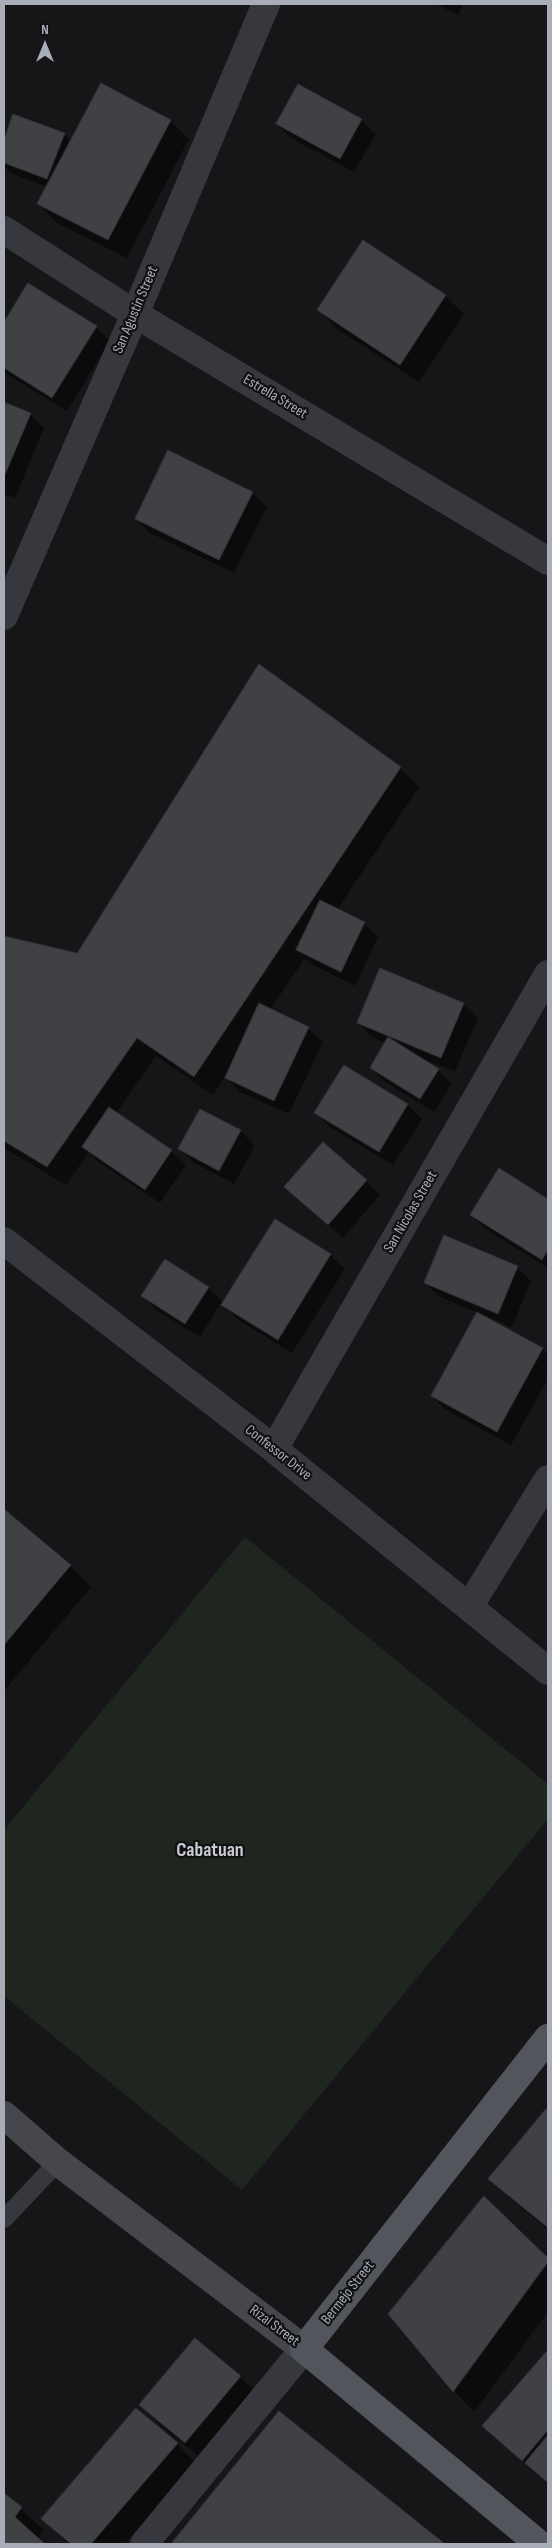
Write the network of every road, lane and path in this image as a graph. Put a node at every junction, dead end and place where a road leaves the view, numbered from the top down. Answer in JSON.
{"nodes":[{"id":1,"x":266,"y":4,"type":"edge"},
{"id":2,"x":4,"y":230,"type":"edge"},
{"id":3,"x":135,"y":314,"type":"junction"},
{"id":4,"x":548,"y":561,"type":"edge"},
{"id":5,"x":4,"y":616,"type":"edge"},
{"id":6,"x":548,"y":974,"type":"edge"},
{"id":7,"x":4,"y":1241,"type":"edge"},
{"id":8,"x":274,"y":1449,"type":"junction"},
{"id":9,"x":548,"y":1479,"type":"edge"},
{"id":10,"x":469,"y":1607,"type":"junction"},
{"id":11,"x":548,"y":1671,"type":"edge"},
{"id":12,"x":548,"y":2038,"type":"edge"},
{"id":13,"x":4,"y":2115,"type":"edge"},
{"id":14,"x":58,"y":2162,"type":"junction"},
{"id":15,"x":4,"y":2219,"type":"edge"},
{"id":16,"x":304,"y":2349,"type":"junction"},
{"id":17,"x":144,"y":2544,"type":"edge"},
{"id":18,"x":539,"y":2544,"type":"edge"}],
"edges":[{"from":1,"to":3,"type":"street","name":"San Agustin Street"},
{"from":2,"to":3,"type":"street","name":"Estrella Street"},
{"from":3,"to":4,"type":"street","name":"Estrella Street"},
{"from":3,"to":5,"type":"street","name":"San Agustin Street"},
{"from":6,"to":8,"type":"street","name":"San Nicolas Street"},
{"from":7,"to":8,"type":"street","name":"Confessor Drive"},
{"from":8,"to":10,"type":"street","name":"Confessor Drive"},
{"from":9,"to":10,"type":"street"},
{"from":10,"to":11,"type":"street","name":"Confessor Drive"},
{"from":12,"to":16,"type":"main road","name":"Bermejo Street"},
{"from":13,"to":14,"type":"main road","name":"Rizal Street"},
{"from":14,"to":15,"type":"lane"},
{"from":14,"to":16,"type":"main road","name":"Rizal Street"},
{"from":16,"to":17,"type":"street","name":"Bermejo Street"},
{"from":16,"to":18,"type":"main road","name":"Rizal Street"}]}
